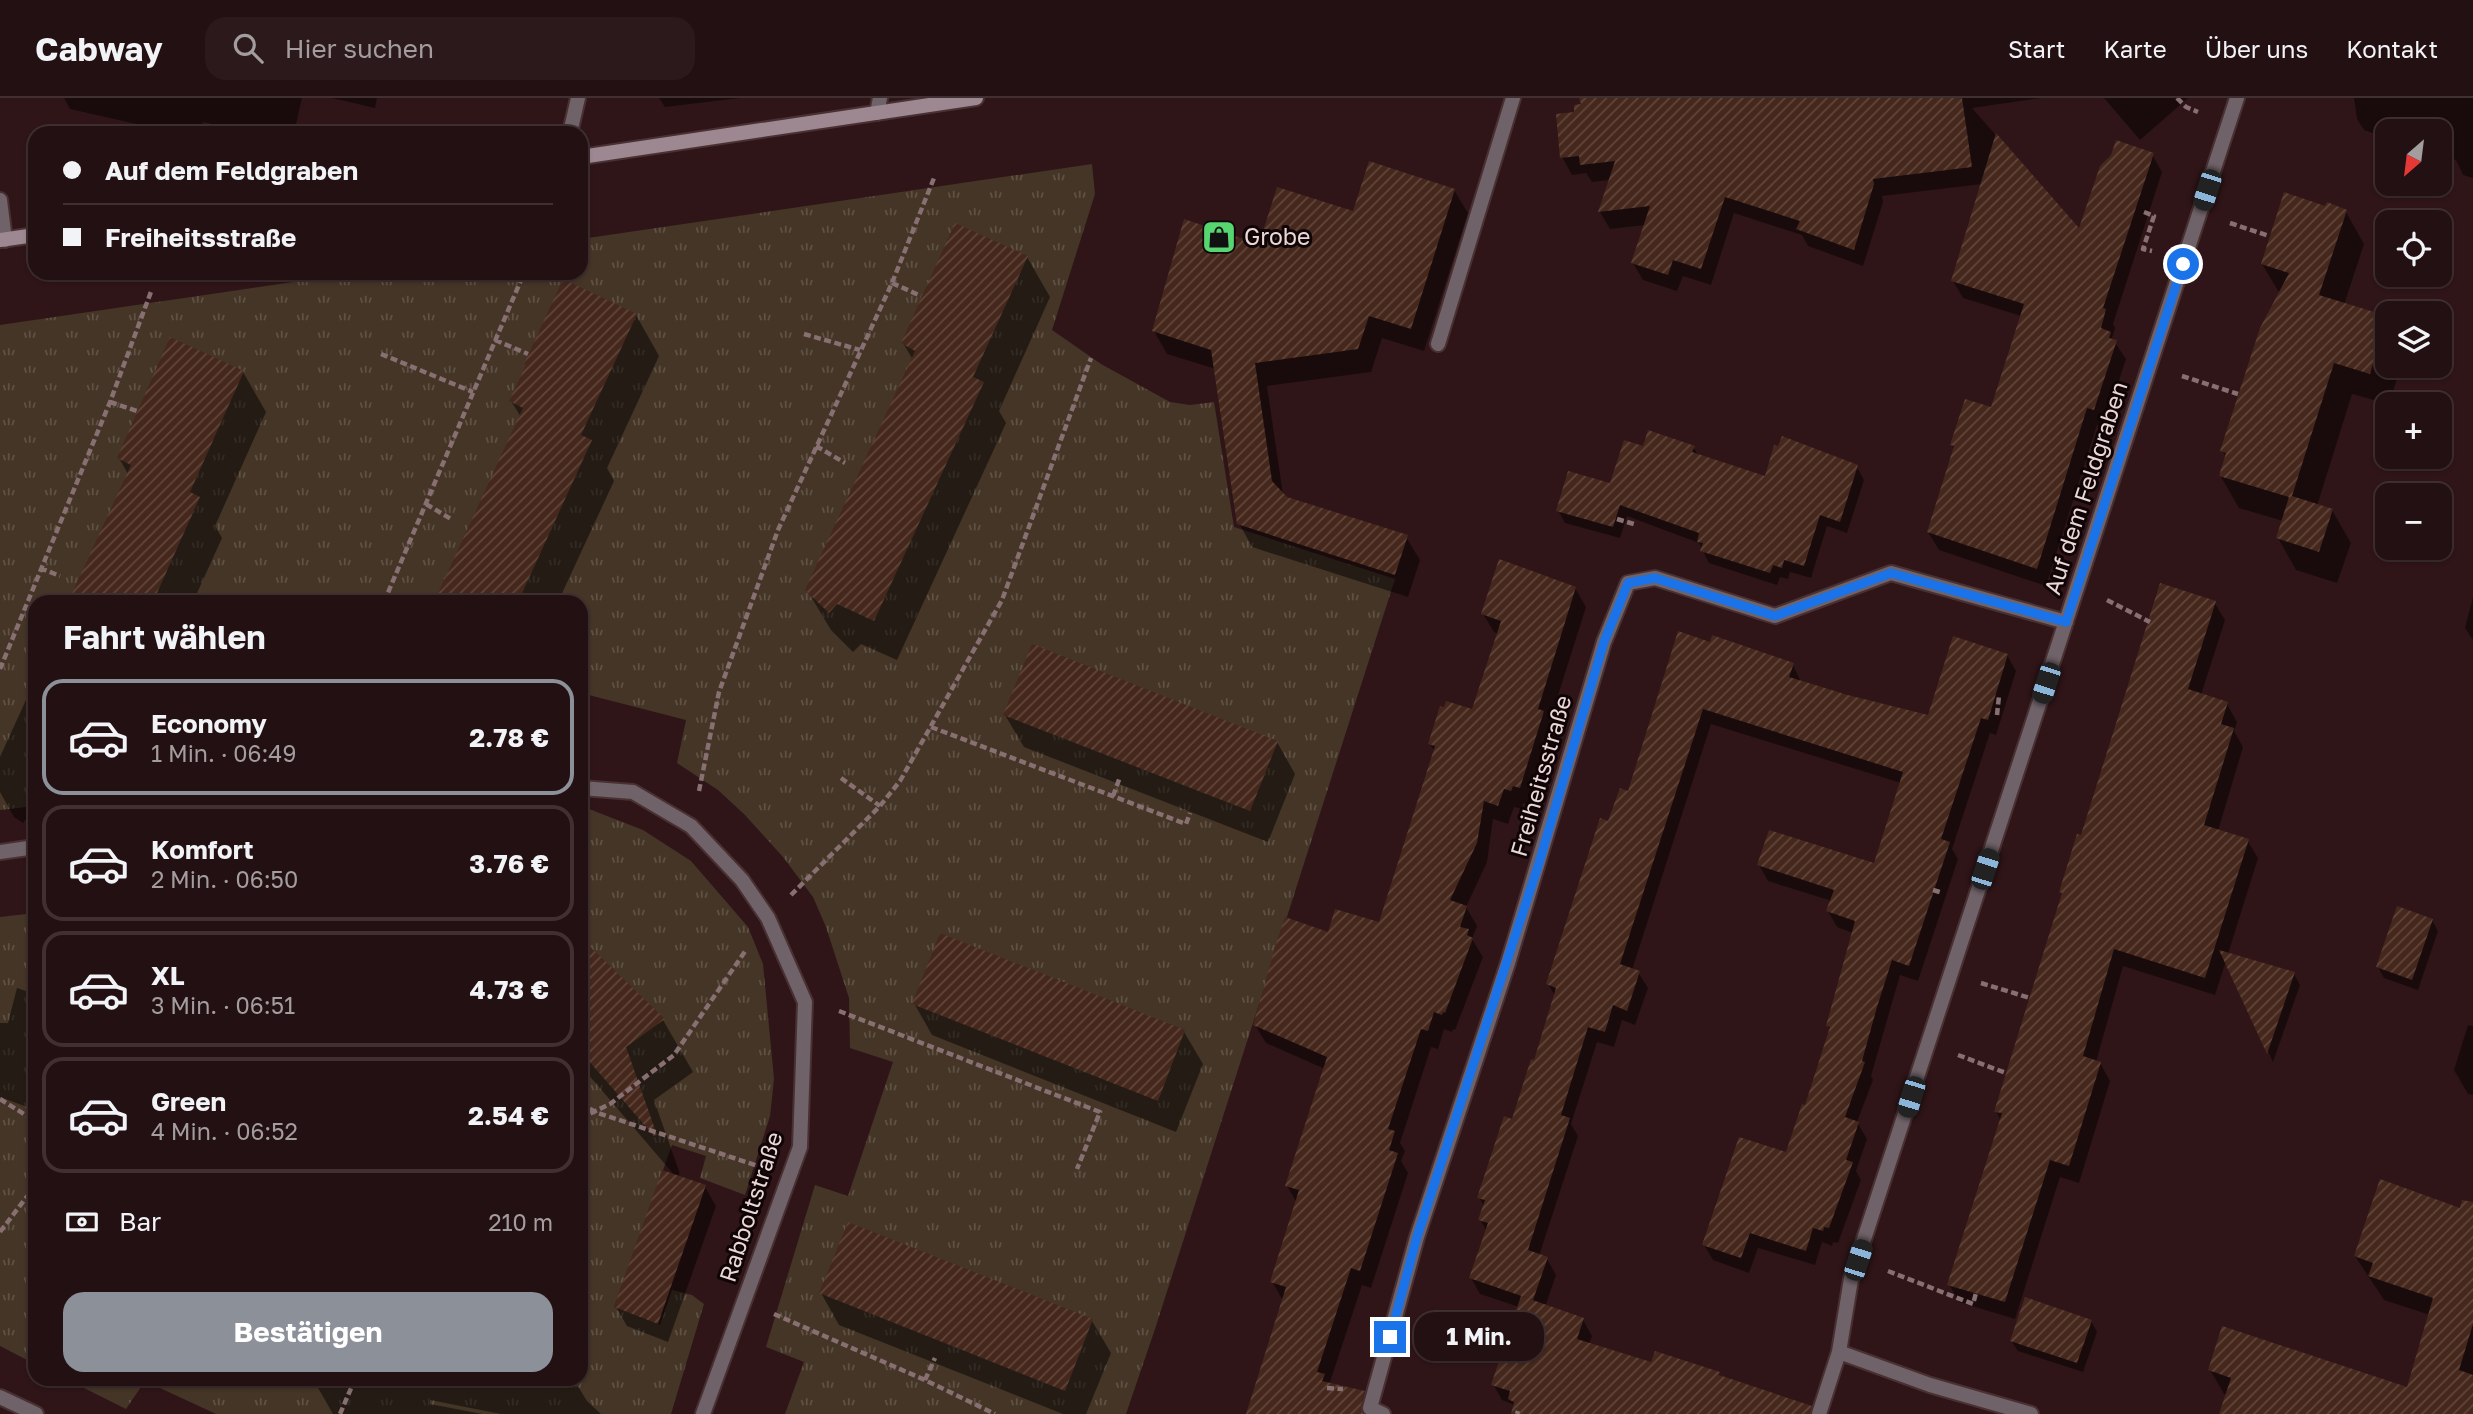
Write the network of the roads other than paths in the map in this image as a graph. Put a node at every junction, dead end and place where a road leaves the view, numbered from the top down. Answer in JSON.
{"nodes":[{"id":1,"x":578,"y":98,"type":"edge"},
{"id":2,"x":880,"y":98,"type":"edge"},
{"id":3,"x":976,"y":98,"type":"edge"},
{"id":4,"x":1513,"y":98,"type":"edge"},
{"id":5,"x":2237,"y":98,"type":"edge"},
{"id":6,"x":877,"y":113,"type":"junction"},
{"id":7,"x":572,"y":126,"type":"edge"},
{"id":8,"x":588,"y":157,"type":"edge"},
{"id":9,"x":0,"y":200,"type":"edge"},
{"id":10,"x":28,"y":236,"type":"edge"},
{"id":11,"x":2,"y":240,"type":"edge"},
{"id":12,"x":1438,"y":344,"type":"dead end"},
{"id":13,"x":2066,"y":622,"type":"junction"},
{"id":14,"x":588,"y":789,"type":"edge"},
{"id":15,"x":28,"y":848,"type":"edge"},
{"id":16,"x":0,"y":852,"type":"edge"},
{"id":17,"x":1839,"y":1352,"type":"junction"},
{"id":18,"x":0,"y":1397,"type":"edge"},
{"id":19,"x":36,"y":1414,"type":"edge"},
{"id":20,"x":704,"y":1414,"type":"edge"},
{"id":21,"x":1383,"y":1414,"type":"edge"},
{"id":22,"x":1819,"y":1414,"type":"edge"},
{"id":23,"x":2031,"y":1414,"type":"edge"}],
"edges":[{"from":1,"to":7,"type":"street"},
{"from":2,"to":6,"type":"street"},
{"from":3,"to":6,"type":"main road"},
{"from":4,"to":12,"type":"street"},
{"from":5,"to":13,"type":"street","name":"Auf dem Feldgraben"},
{"from":6,"to":8,"type":"main road"},
{"from":9,"to":11,"type":"street"},
{"from":10,"to":11,"type":"main road"},
{"from":13,"to":17,"type":"street","name":"Auf dem Feldgraben"},
{"from":13,"to":21,"type":"street","name":"Freiheitsstraße"},
{"from":14,"to":20,"type":"street","name":"Rabboltstraße"},
{"from":15,"to":16,"type":"street"},
{"from":17,"to":22,"type":"street","name":"Auf dem Feldgraben"},
{"from":17,"to":23,"type":"street"},
{"from":18,"to":19,"type":"street"}]}
